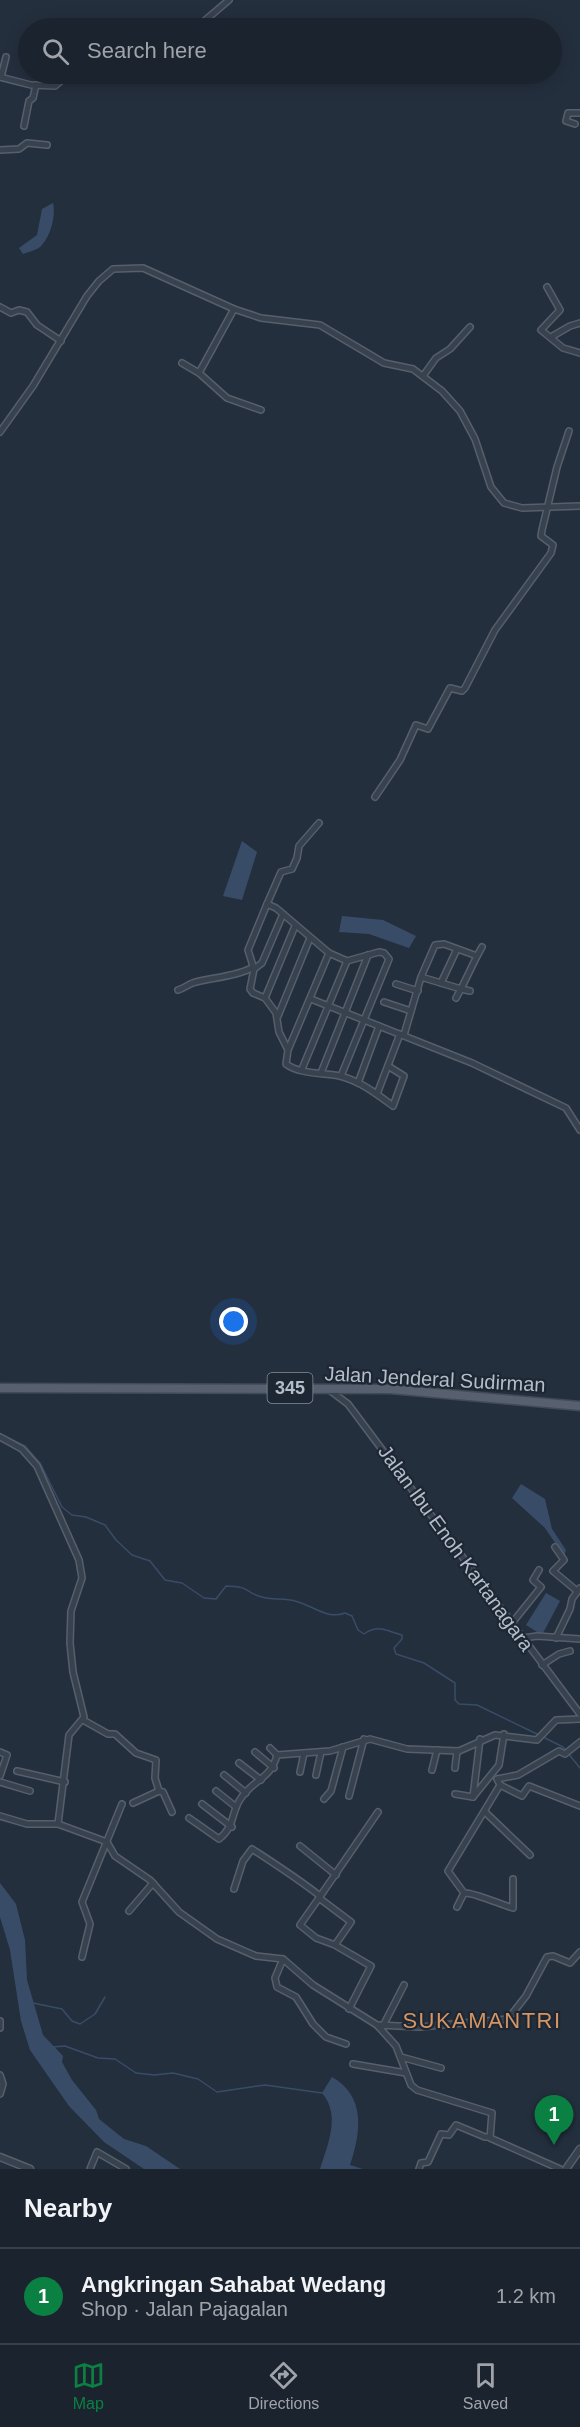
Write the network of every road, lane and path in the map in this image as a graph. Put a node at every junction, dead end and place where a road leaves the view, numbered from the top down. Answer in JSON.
{"nodes":[{"id":1,"x":229,"y":0,"type":"edge"},
{"id":2,"x":208,"y":18,"type":"edge"},
{"id":3,"x":6,"y":57,"type":"dead end"},
{"id":4,"x":0,"y":77,"type":"edge"},
{"id":5,"x":18,"y":81,"type":"edge"},
{"id":6,"x":32,"y":84,"type":"edge"},
{"id":7,"x":57,"y":84,"type":"edge"},
{"id":8,"x":36,"y":85,"type":"junction"},
{"id":9,"x":580,"y":113,"type":"edge"},
{"id":10,"x":575,"y":124,"type":"dead end"},
{"id":11,"x":24,"y":126,"type":"dead end"},
{"id":12,"x":47,"y":145,"type":"dead end"},
{"id":13,"x":0,"y":150,"type":"edge"},
{"id":14,"x":547,"y":287,"type":"dead end"},
{"id":15,"x":0,"y":307,"type":"edge"},
{"id":16,"x":234,"y":309,"type":"junction"},
{"id":17,"x":580,"y":323,"type":"edge"},
{"id":18,"x":470,"y":327,"type":"dead end"},
{"id":19,"x":551,"y":337,"type":"junction"},
{"id":20,"x":60,"y":341,"type":"junction"},
{"id":21,"x":580,"y":353,"type":"edge"},
{"id":22,"x":182,"y":363,"type":"dead end"},
{"id":23,"x":199,"y":373,"type":"junction"},
{"id":24,"x":423,"y":376,"type":"junction"},
{"id":25,"x":261,"y":410,"type":"dead end"},
{"id":26,"x":569,"y":431,"type":"dead end"},
{"id":27,"x":0,"y":432,"type":"edge"},
{"id":28,"x":580,"y":506,"type":"edge"},
{"id":29,"x":548,"y":509,"type":"junction"},
{"id":30,"x":375,"y":797,"type":"dead end"},
{"id":31,"x":319,"y":823,"type":"dead end"},
{"id":32,"x":267,"y":904,"type":"junction"},
{"id":33,"x":283,"y":914,"type":"junction"},
{"id":34,"x":295,"y":926,"type":"junction"},
{"id":35,"x":310,"y":938,"type":"junction"},
{"id":36,"x":482,"y":947,"type":"dead end"},
{"id":37,"x":458,"y":950,"type":"junction"},
{"id":38,"x":329,"y":953,"type":"junction"},
{"id":39,"x":369,"y":953,"type":"junction"},
{"id":40,"x":477,"y":956,"type":"junction"},
{"id":41,"x":347,"y":961,"type":"junction"},
{"id":42,"x":254,"y":968,"type":"junction"},
{"id":43,"x":421,"y":977,"type":"junction"},
{"id":44,"x":396,"y":984,"type":"dead end"},
{"id":45,"x":441,"y":984,"type":"junction"},
{"id":46,"x":461,"y":988,"type":"junction"},
{"id":47,"x":178,"y":990,"type":"dead end"},
{"id":48,"x":418,"y":991,"type":"junction"},
{"id":49,"x":470,"y":991,"type":"dead end"},
{"id":50,"x":265,"y":998,"type":"junction"},
{"id":51,"x":456,"y":998,"type":"dead end"},
{"id":52,"x":311,"y":999,"type":"junction"},
{"id":53,"x":384,"y":1002,"type":"dead end"},
{"id":54,"x":328,"y":1005,"type":"junction"},
{"id":55,"x":411,"y":1011,"type":"junction"},
{"id":56,"x":345,"y":1012,"type":"junction"},
{"id":57,"x":278,"y":1016,"type":"junction"},
{"id":58,"x":363,"y":1019,"type":"junction"},
{"id":59,"x":379,"y":1026,"type":"junction"},
{"id":60,"x":402,"y":1035,"type":"junction"},
{"id":61,"x":288,"y":1050,"type":"junction"},
{"id":62,"x":388,"y":1066,"type":"junction"},
{"id":63,"x":302,"y":1070,"type":"junction"},
{"id":64,"x":321,"y":1073,"type":"junction"},
{"id":65,"x":341,"y":1077,"type":"junction"},
{"id":66,"x":358,"y":1083,"type":"junction"},
{"id":67,"x":377,"y":1094,"type":"junction"},
{"id":68,"x":580,"y":1130,"type":"edge"},
{"id":69,"x":0,"y":1388,"type":"edge"},
{"id":70,"x":327,"y":1388,"type":"junction"},
{"id":71,"x":352,"y":1389,"type":"junction"},
{"id":72,"x":348,"y":1404,"type":"junction"},
{"id":73,"x":580,"y":1406,"type":"edge"},
{"id":74,"x":0,"y":1437,"type":"edge"},
{"id":75,"x":555,"y":1547,"type":"dead end"},
{"id":76,"x":539,"y":1570,"type":"dead end"},
{"id":77,"x":579,"y":1589,"type":"edge"},
{"id":78,"x":512,"y":1623,"type":"junction"},
{"id":79,"x":524,"y":1638,"type":"junction"},
{"id":80,"x":556,"y":1638,"type":"junction"},
{"id":81,"x":580,"y":1639,"type":"edge"},
{"id":82,"x":570,"y":1651,"type":"dead end"},
{"id":83,"x":542,"y":1665,"type":"junction"},
{"id":84,"x":580,"y":1714,"type":"edge"},
{"id":85,"x":580,"y":1719,"type":"edge"},
{"id":86,"x":83,"y":1720,"type":"junction"},
{"id":87,"x":504,"y":1734,"type":"junction"},
{"id":88,"x":364,"y":1739,"type":"junction"},
{"id":89,"x":480,"y":1739,"type":"junction"},
{"id":90,"x":580,"y":1742,"type":"edge"},
{"id":91,"x":343,"y":1747,"type":"junction"},
{"id":92,"x":270,"y":1748,"type":"dead end"},
{"id":93,"x":437,"y":1750,"type":"junction"},
{"id":94,"x":458,"y":1751,"type":"junction"},
{"id":95,"x":0,"y":1752,"type":"edge"},
{"id":96,"x":255,"y":1752,"type":"dead end"},
{"id":97,"x":321,"y":1752,"type":"junction"},
{"id":98,"x":304,"y":1753,"type":"junction"},
{"id":99,"x":277,"y":1755,"type":"junction"},
{"id":100,"x":239,"y":1762,"type":"dead end"},
{"id":101,"x":274,"y":1768,"type":"junction"},
{"id":102,"x":455,"y":1768,"type":"dead end"},
{"id":103,"x":432,"y":1770,"type":"dead end"},
{"id":104,"x":17,"y":1771,"type":"dead end"},
{"id":105,"x":300,"y":1772,"type":"dead end"},
{"id":106,"x":0,"y":1775,"type":"edge"},
{"id":107,"x":224,"y":1775,"type":"dead end"},
{"id":108,"x":316,"y":1775,"type":"dead end"},
{"id":109,"x":261,"y":1780,"type":"junction"},
{"id":110,"x":0,"y":1782,"type":"edge"},
{"id":111,"x":65,"y":1782,"type":"junction"},
{"id":112,"x":501,"y":1785,"type":"junction"},
{"id":113,"x":30,"y":1791,"type":"dead end"},
{"id":114,"x":159,"y":1791,"type":"junction"},
{"id":115,"x":216,"y":1791,"type":"dead end"},
{"id":116,"x":246,"y":1793,"type":"junction"},
{"id":117,"x":455,"y":1794,"type":"dead end"},
{"id":118,"x":349,"y":1796,"type":"dead end"},
{"id":119,"x":473,"y":1797,"type":"junction"},
{"id":120,"x":324,"y":1799,"type":"dead end"},
{"id":121,"x":134,"y":1803,"type":"dead end"},
{"id":122,"x":122,"y":1804,"type":"dead end"},
{"id":123,"x":202,"y":1804,"type":"dead end"},
{"id":124,"x":580,"y":1806,"type":"edge"},
{"id":125,"x":236,"y":1807,"type":"junction"},
{"id":126,"x":172,"y":1812,"type":"dead end"},
{"id":127,"x":378,"y":1812,"type":"dead end"},
{"id":128,"x":485,"y":1812,"type":"junction"},
{"id":129,"x":0,"y":1816,"type":"edge"},
{"id":130,"x":189,"y":1818,"type":"dead end"},
{"id":131,"x":58,"y":1824,"type":"junction"},
{"id":132,"x":232,"y":1827,"type":"junction"},
{"id":133,"x":107,"y":1842,"type":"junction"},
{"id":134,"x":300,"y":1846,"type":"dead end"},
{"id":135,"x":530,"y":1855,"type":"dead end"},
{"id":136,"x":336,"y":1875,"type":"junction"},
{"id":137,"x":513,"y":1879,"type":"dead end"},
{"id":138,"x":153,"y":1883,"type":"junction"},
{"id":139,"x":234,"y":1889,"type":"dead end"},
{"id":140,"x":464,"y":1893,"type":"junction"},
{"id":141,"x":320,"y":1897,"type":"junction"},
{"id":142,"x":457,"y":1907,"type":"dead end"},
{"id":143,"x":129,"y":1911,"type":"dead end"},
{"id":144,"x":335,"y":1945,"type":"junction"},
{"id":145,"x":580,"y":1952,"type":"edge"},
{"id":146,"x":82,"y":1957,"type":"dead end"},
{"id":147,"x":283,"y":1959,"type":"junction"},
{"id":148,"x":404,"y":1985,"type":"dead end"},
{"id":149,"x":350,"y":2008,"type":"junction"},
{"id":150,"x":0,"y":2021,"type":"edge"},
{"id":151,"x":380,"y":2026,"type":"junction"},
{"id":152,"x":0,"y":2028,"type":"edge"},
{"id":153,"x":346,"y":2043,"type":"dead end"},
{"id":154,"x":401,"y":2057,"type":"junction"},
{"id":155,"x":353,"y":2064,"type":"dead end"},
{"id":156,"x":441,"y":2068,"type":"dead end"},
{"id":157,"x":406,"y":2073,"type":"junction"},
{"id":158,"x":0,"y":2075,"type":"edge"},
{"id":159,"x":0,"y":2094,"type":"edge"},
{"id":160,"x":489,"y":2137,"type":"junction"},
{"id":161,"x":580,"y":2149,"type":"edge"},
{"id":162,"x":0,"y":2157,"type":"edge"},
{"id":163,"x":30,"y":2169,"type":"edge"},
{"id":164,"x":90,"y":2169,"type":"edge"},
{"id":165,"x":126,"y":2169,"type":"edge"},
{"id":166,"x":419,"y":2169,"type":"edge"},
{"id":167,"x":560,"y":2169,"type":"edge"},
{"id":168,"x":566,"y":2169,"type":"edge"}],
"edges":[{"from":1,"to":2,"type":"street"},
{"from":3,"to":4,"type":"street"},
{"from":4,"to":5,"type":"street"},
{"from":6,"to":8,"type":"street"},
{"from":7,"to":8,"type":"street"},
{"from":8,"to":11,"type":"street"},
{"from":9,"to":10,"type":"street"},
{"from":12,"to":13,"type":"street"},
{"from":14,"to":19,"type":"street"},
{"from":15,"to":20,"type":"street"},
{"from":16,"to":20,"type":"street"},
{"from":16,"to":23,"type":"street"},
{"from":16,"to":24,"type":"street"},
{"from":17,"to":19,"type":"street"},
{"from":18,"to":24,"type":"street"},
{"from":19,"to":21,"type":"street"},
{"from":20,"to":27,"type":"street"},
{"from":22,"to":23,"type":"street"},
{"from":23,"to":25,"type":"street"},
{"from":24,"to":29,"type":"street"},
{"from":26,"to":29,"type":"street"},
{"from":28,"to":29,"type":"street"},
{"from":29,"to":30,"type":"street"},
{"from":31,"to":32,"type":"street"},
{"from":32,"to":33,"type":"street"},
{"from":32,"to":42,"type":"street"},
{"from":33,"to":34,"type":"street"},
{"from":33,"to":42,"type":"street"},
{"from":34,"to":35,"type":"street"},
{"from":34,"to":50,"type":"street"},
{"from":35,"to":38,"type":"street"},
{"from":35,"to":57,"type":"street"},
{"from":36,"to":40,"type":"street"},
{"from":37,"to":40,"type":"street"},
{"from":37,"to":43,"type":"street"},
{"from":37,"to":45,"type":"street"},
{"from":38,"to":41,"type":"street"},
{"from":38,"to":52,"type":"street"},
{"from":39,"to":41,"type":"street"},
{"from":39,"to":56,"type":"street"},
{"from":39,"to":58,"type":"street"},
{"from":40,"to":46,"type":"street"},
{"from":41,"to":54,"type":"street"},
{"from":42,"to":47,"type":"street"},
{"from":42,"to":50,"type":"street"},
{"from":43,"to":45,"type":"street"},
{"from":43,"to":48,"type":"street"},
{"from":44,"to":48,"type":"street"},
{"from":45,"to":46,"type":"street"},
{"from":46,"to":49,"type":"street"},
{"from":46,"to":51,"type":"street"},
{"from":48,"to":55,"type":"street"},
{"from":50,"to":57,"type":"street"},
{"from":52,"to":54,"type":"street"},
{"from":52,"to":61,"type":"street"},
{"from":53,"to":55,"type":"street"},
{"from":54,"to":56,"type":"street"},
{"from":54,"to":63,"type":"street"},
{"from":55,"to":60,"type":"street"},
{"from":56,"to":58,"type":"street"},
{"from":56,"to":64,"type":"street"},
{"from":57,"to":61,"type":"street"},
{"from":58,"to":59,"type":"street"},
{"from":58,"to":65,"type":"street"},
{"from":59,"to":60,"type":"street"},
{"from":59,"to":66,"type":"street"},
{"from":60,"to":62,"type":"street"},
{"from":60,"to":68,"type":"street"},
{"from":61,"to":63,"type":"street"},
{"from":62,"to":67,"type":"street"},
{"from":62,"to":67,"type":"street"},
{"from":63,"to":64,"type":"street"},
{"from":64,"to":65,"type":"street"},
{"from":65,"to":66,"type":"street"},
{"from":66,"to":67,"type":"street"},
{"from":69,"to":70,"type":"main road","name":"Jalan Jenderal Sudirman","number":"345"},
{"from":70,"to":71,"type":"main road","name":"Jalan Jenderal Sudirman","number":"345"},
{"from":70,"to":72,"type":"street","name":"Jalan Ibu Enoh Kartanagara"},
{"from":71,"to":72,"type":"street"},
{"from":71,"to":73,"type":"main road","name":"Jalan Jenderal Sudirman","number":"345"},
{"from":72,"to":78,"type":"street","name":"Jalan Ibu Enoh Kartanagara"},
{"from":74,"to":86,"type":"street"},
{"from":75,"to":77,"type":"street"},
{"from":76,"to":78,"type":"street"},
{"from":77,"to":80,"type":"street"},
{"from":78,"to":79,"type":"street","name":"Jalan Ibu Enoh Kartanagara"},
{"from":79,"to":80,"type":"street"},
{"from":79,"to":83,"type":"street","name":"Jalan Ibu Enoh Kartanagara"},
{"from":80,"to":81,"type":"street"},
{"from":82,"to":83,"type":"street"},
{"from":83,"to":84,"type":"street","name":"Jalan Ibu Enoh Kartanagara"},
{"from":85,"to":87,"type":"street"},
{"from":86,"to":111,"type":"street"},
{"from":86,"to":114,"type":"street"},
{"from":87,"to":89,"type":"street"},
{"from":87,"to":119,"type":"street"},
{"from":88,"to":91,"type":"street"},
{"from":88,"to":93,"type":"street"},
{"from":88,"to":118,"type":"street"},
{"from":89,"to":94,"type":"street"},
{"from":89,"to":119,"type":"street"},
{"from":90,"to":112,"type":"street"},
{"from":91,"to":97,"type":"street"},
{"from":91,"to":120,"type":"street"},
{"from":92,"to":99,"type":"street"},
{"from":93,"to":94,"type":"street"},
{"from":93,"to":103,"type":"street"},
{"from":94,"to":102,"type":"street"},
{"from":95,"to":106,"type":"street"},
{"from":96,"to":101,"type":"street"},
{"from":97,"to":98,"type":"street"},
{"from":97,"to":108,"type":"street"},
{"from":98,"to":99,"type":"street"},
{"from":98,"to":105,"type":"street"},
{"from":99,"to":101,"type":"street"},
{"from":100,"to":109,"type":"street"},
{"from":101,"to":109,"type":"street"},
{"from":104,"to":111,"type":"street"},
{"from":107,"to":116,"type":"street"},
{"from":109,"to":116,"type":"street"},
{"from":110,"to":113,"type":"street"},
{"from":111,"to":131,"type":"street"},
{"from":112,"to":124,"type":"street"},
{"from":112,"to":128,"type":"street"},
{"from":114,"to":121,"type":"street"},
{"from":114,"to":126,"type":"street"},
{"from":115,"to":125,"type":"street"},
{"from":116,"to":125,"type":"street"},
{"from":117,"to":119,"type":"street"},
{"from":122,"to":133,"type":"street"},
{"from":123,"to":132,"type":"street"},
{"from":125,"to":132,"type":"street"},
{"from":127,"to":136,"type":"street"},
{"from":128,"to":135,"type":"street"},
{"from":128,"to":140,"type":"street"},
{"from":129,"to":131,"type":"street"},
{"from":130,"to":132,"type":"street"},
{"from":131,"to":133,"type":"street"},
{"from":133,"to":138,"type":"street"},
{"from":133,"to":146,"type":"street"},
{"from":134,"to":136,"type":"street"},
{"from":136,"to":141,"type":"street"},
{"from":137,"to":140,"type":"street"},
{"from":138,"to":143,"type":"street"},
{"from":138,"to":147,"type":"street"},
{"from":139,"to":141,"type":"street"},
{"from":140,"to":142,"type":"street"},
{"from":141,"to":144,"type":"street"},
{"from":141,"to":144,"type":"street"},
{"from":144,"to":149,"type":"street"},
{"from":145,"to":151,"type":"street"},
{"from":147,"to":149,"type":"street"},
{"from":147,"to":153,"type":"street"},
{"from":148,"to":151,"type":"street"},
{"from":149,"to":151,"type":"street"},
{"from":150,"to":152,"type":"street"},
{"from":151,"to":154,"type":"street"},
{"from":154,"to":156,"type":"street"},
{"from":154,"to":157,"type":"street"},
{"from":155,"to":157,"type":"street"},
{"from":157,"to":160,"type":"street"},
{"from":158,"to":159,"type":"street"},
{"from":160,"to":166,"type":"street"},
{"from":160,"to":167,"type":"street"},
{"from":161,"to":168,"type":"street"},
{"from":162,"to":163,"type":"street"},
{"from":164,"to":165,"type":"street"}]}
